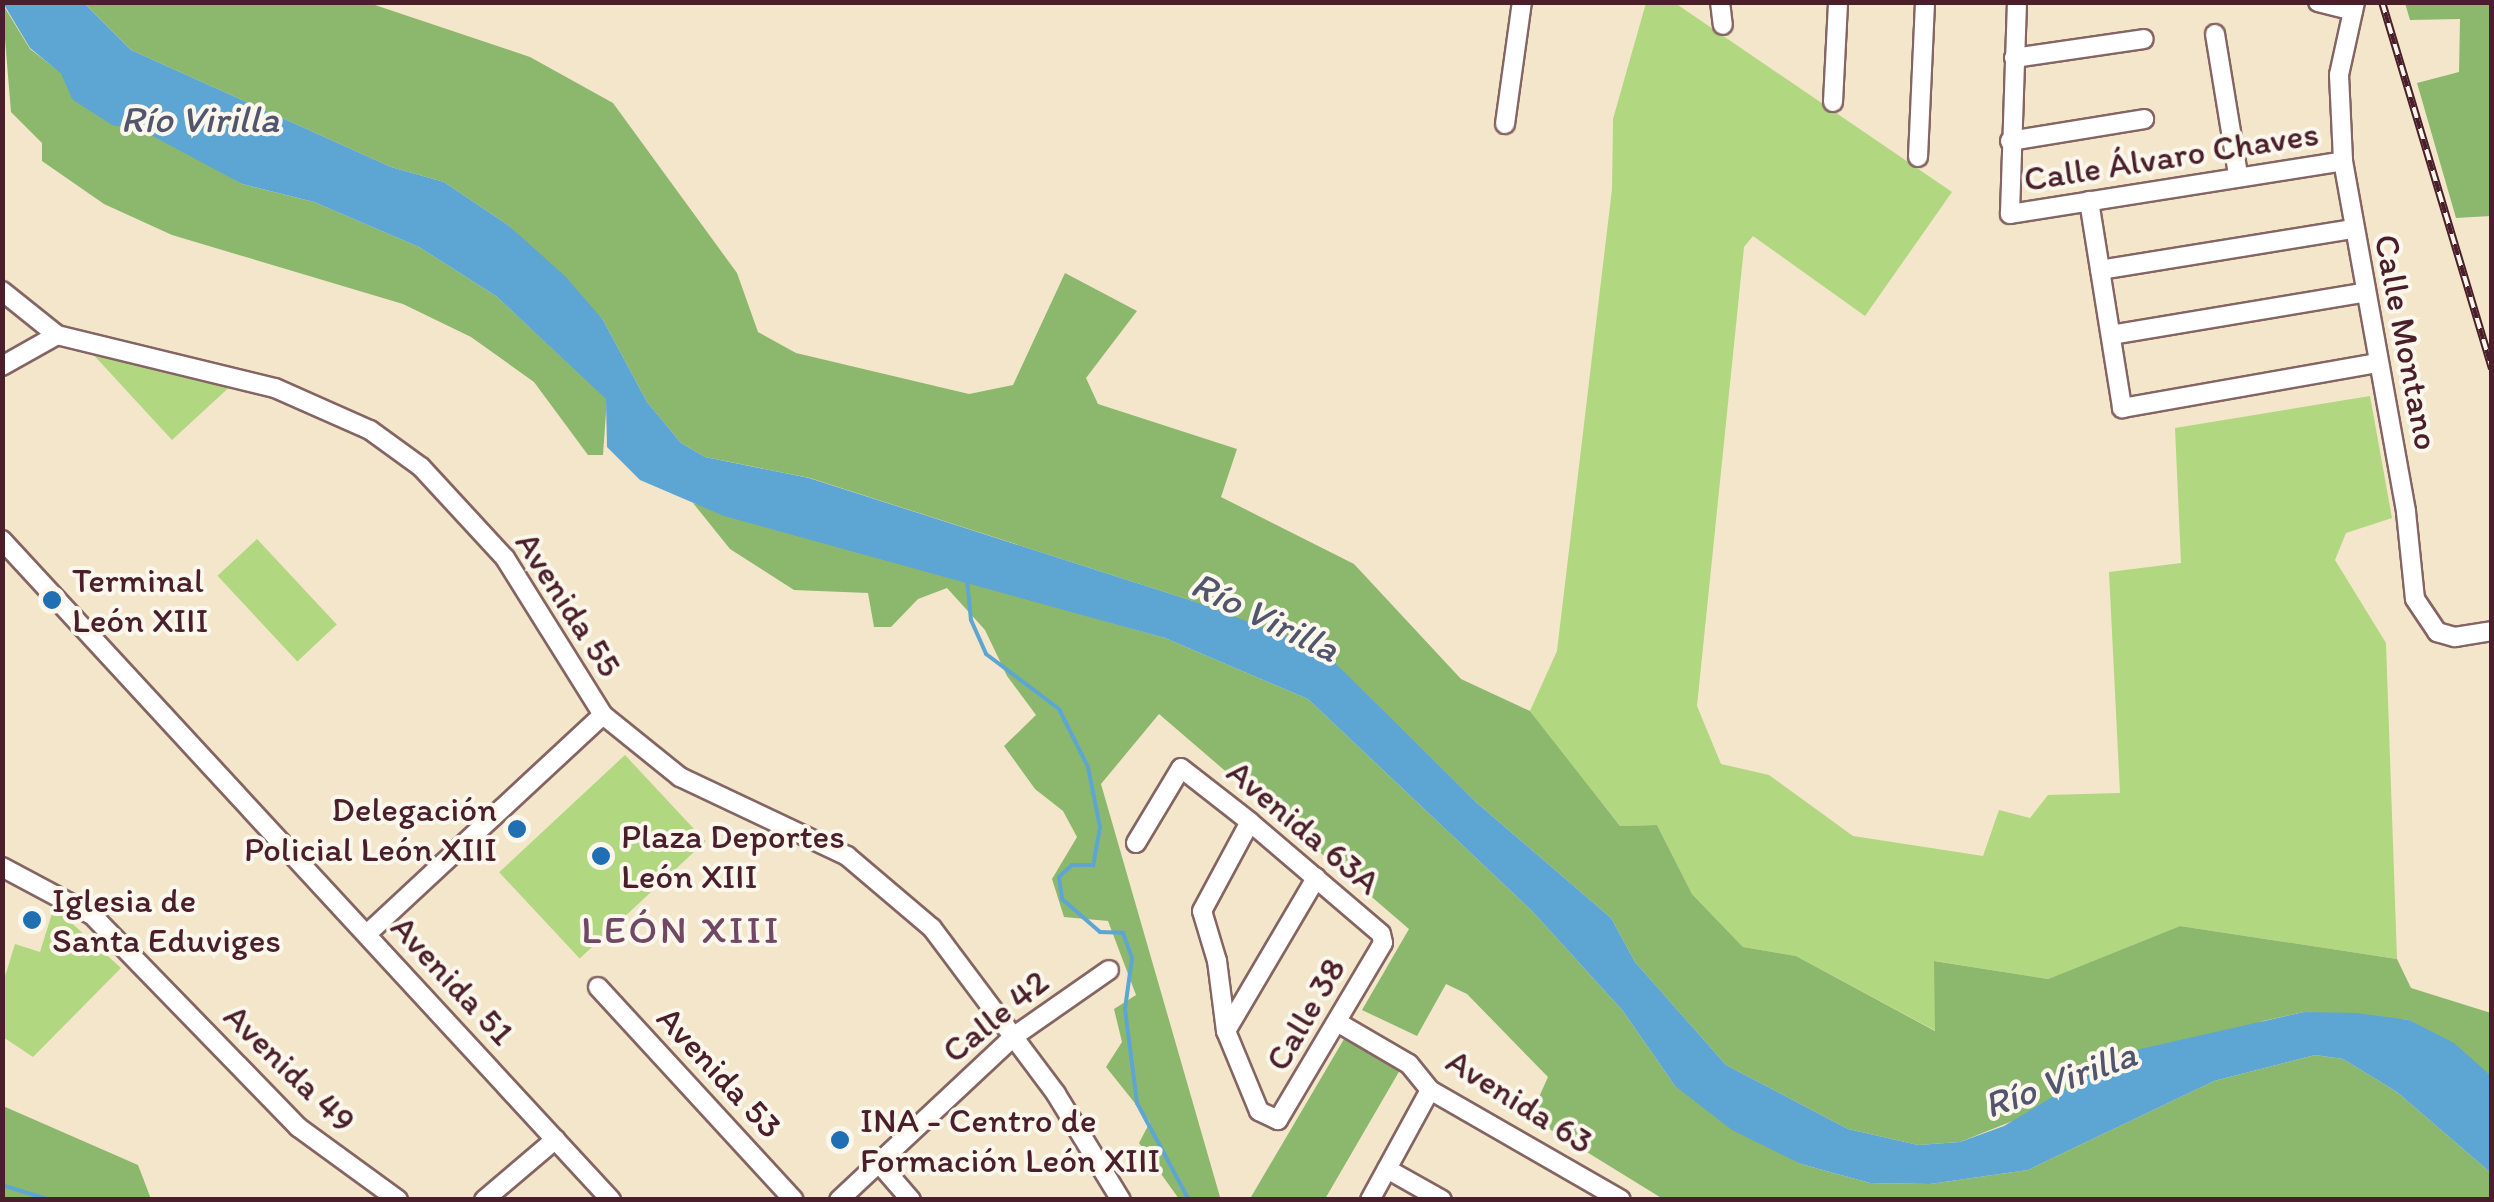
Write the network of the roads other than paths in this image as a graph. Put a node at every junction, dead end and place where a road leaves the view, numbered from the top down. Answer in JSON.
{"nodes":[{"id":1,"x":1522,"y":2,"type":"edge"},
{"id":2,"x":1720,"y":2,"type":"edge"},
{"id":3,"x":1838,"y":2,"type":"edge"},
{"id":4,"x":1926,"y":2,"type":"edge"},
{"id":5,"x":2017,"y":2,"type":"edge"},
{"id":6,"x":2318,"y":2,"type":"edge"},
{"id":7,"x":2354,"y":6,"type":"edge"},
{"id":8,"x":1723,"y":26,"type":"dead end"},
{"id":9,"x":2215,"y":34,"type":"dead end"},
{"id":10,"x":2144,"y":39,"type":"dead end"},
{"id":11,"x":2014,"y":58,"type":"junction"},
{"id":12,"x":1833,"y":102,"type":"dead end"},
{"id":13,"x":2144,"y":119,"type":"dead end"},
{"id":14,"x":1505,"y":124,"type":"dead end"},
{"id":15,"x":2010,"y":141,"type":"junction"},
{"id":16,"x":1918,"y":157,"type":"dead end"},
{"id":17,"x":2342,"y":161,"type":"junction"},
{"id":18,"x":2238,"y":176,"type":"junction"},
{"id":19,"x":2089,"y":201,"type":"junction"},
{"id":20,"x":2352,"y":229,"type":"junction"},
{"id":21,"x":2100,"y":270,"type":"junction"},
{"id":22,"x":2,"y":290,"type":"edge"},
{"id":23,"x":2363,"y":294,"type":"junction"},
{"id":24,"x":57,"y":335,"type":"junction"},
{"id":25,"x":2111,"y":335,"type":"junction"},
{"id":26,"x":2376,"y":363,"type":"junction"},
{"id":27,"x":2,"y":366,"type":"edge"},
{"id":28,"x":2,"y":540,"type":"edge"},
{"id":29,"x":2492,"y":632,"type":"edge"},
{"id":30,"x":603,"y":715,"type":"junction"},
{"id":31,"x":1250,"y":822,"type":"junction"},
{"id":32,"x":1136,"y":843,"type":"dead end"},
{"id":33,"x":2,"y":866,"type":"edge"},
{"id":34,"x":1316,"y":878,"type":"junction"},
{"id":35,"x":367,"y":934,"type":"junction"},
{"id":36,"x":1382,"y":937,"type":"joint"},
{"id":37,"x":1109,"y":970,"type":"dead end"},
{"id":38,"x":598,"y":987,"type":"dead end"},
{"id":39,"x":1337,"y":1022,"type":"junction"},
{"id":40,"x":1226,"y":1030,"type":"junction"},
{"id":41,"x":1014,"y":1036,"type":"junction"},
{"id":42,"x":1430,"y":1090,"type":"junction"},
{"id":43,"x":556,"y":1139,"type":"junction"},
{"id":44,"x":879,"y":1163,"type":"junction"},
{"id":45,"x":1387,"y":1169,"type":"junction"},
{"id":46,"x":398,"y":1200,"type":"edge"},
{"id":47,"x":484,"y":1200,"type":"edge"},
{"id":48,"x":611,"y":1200,"type":"edge"},
{"id":49,"x":794,"y":1200,"type":"edge"},
{"id":50,"x":839,"y":1200,"type":"edge"},
{"id":51,"x":911,"y":1200,"type":"edge"},
{"id":52,"x":1122,"y":1200,"type":"edge"},
{"id":53,"x":1370,"y":1200,"type":"edge"},
{"id":54,"x":1442,"y":1200,"type":"edge"},
{"id":55,"x":1621,"y":1200,"type":"edge"}],
"edges":[{"from":1,"to":14,"type":"street"},
{"from":2,"to":8,"type":"street"},
{"from":3,"to":12,"type":"street"},
{"from":4,"to":16,"type":"street"},
{"from":5,"to":11,"type":"street"},
{"from":6,"to":7,"type":"street"},
{"from":7,"to":17,"type":"street","name":"Calle Montano"},
{"from":9,"to":18,"type":"street"},
{"from":10,"to":11,"type":"street"},
{"from":11,"to":15,"type":"street"},
{"from":13,"to":15,"type":"street"},
{"from":15,"to":19,"type":"street","name":"Calle Álvaro Chaves"},
{"from":17,"to":18,"type":"street","name":"Calle Álvaro Chaves"},
{"from":17,"to":20,"type":"street","name":"Calle Montano"},
{"from":18,"to":19,"type":"street","name":"Calle Álvaro Chaves"},
{"from":19,"to":21,"type":"street"},
{"from":20,"to":21,"type":"street"},
{"from":20,"to":23,"type":"street","name":"Calle Montano"},
{"from":21,"to":25,"type":"street"},
{"from":22,"to":24,"type":"street","name":"Avenida 55"},
{"from":23,"to":25,"type":"street"},
{"from":23,"to":26,"type":"street","name":"Calle Montano"},
{"from":24,"to":27,"type":"street"},
{"from":24,"to":30,"type":"street","name":"Avenida 55"},
{"from":25,"to":26,"type":"street"},
{"from":26,"to":29,"type":"street","name":"Calle Montano"},
{"from":28,"to":35,"type":"street","name":"Avenida 51"},
{"from":30,"to":35,"type":"street"},
{"from":30,"to":41,"type":"street","name":"Avenida 55"},
{"from":31,"to":32,"type":"street","name":"Avenida 63A"},
{"from":31,"to":34,"type":"street","name":"Avenida 63A"},
{"from":31,"to":40,"type":"street"},
{"from":33,"to":46,"type":"street","name":"Avenida 49"},
{"from":34,"to":36,"type":"street","name":"Avenida 63A"},
{"from":34,"to":40,"type":"street"},
{"from":35,"to":43,"type":"street","name":"Avenida 51"},
{"from":36,"to":39,"type":"street","name":"Calle 38"},
{"from":37,"to":41,"type":"street","name":"Calle 42"},
{"from":38,"to":49,"type":"street","name":"Avenida 53"},
{"from":39,"to":40,"type":"street","name":"Calle 38"},
{"from":39,"to":42,"type":"street","name":"Avenida 63"},
{"from":41,"to":44,"type":"street","name":"Calle 42"},
{"from":41,"to":52,"type":"street","name":"Avenida 55"},
{"from":42,"to":45,"type":"street"},
{"from":42,"to":55,"type":"street","name":"Avenida 63"},
{"from":43,"to":47,"type":"street"},
{"from":43,"to":48,"type":"street","name":"Avenida 51"},
{"from":44,"to":50,"type":"street","name":"Calle 42"},
{"from":44,"to":51,"type":"street"},
{"from":45,"to":53,"type":"street"},
{"from":45,"to":54,"type":"street"}]}
